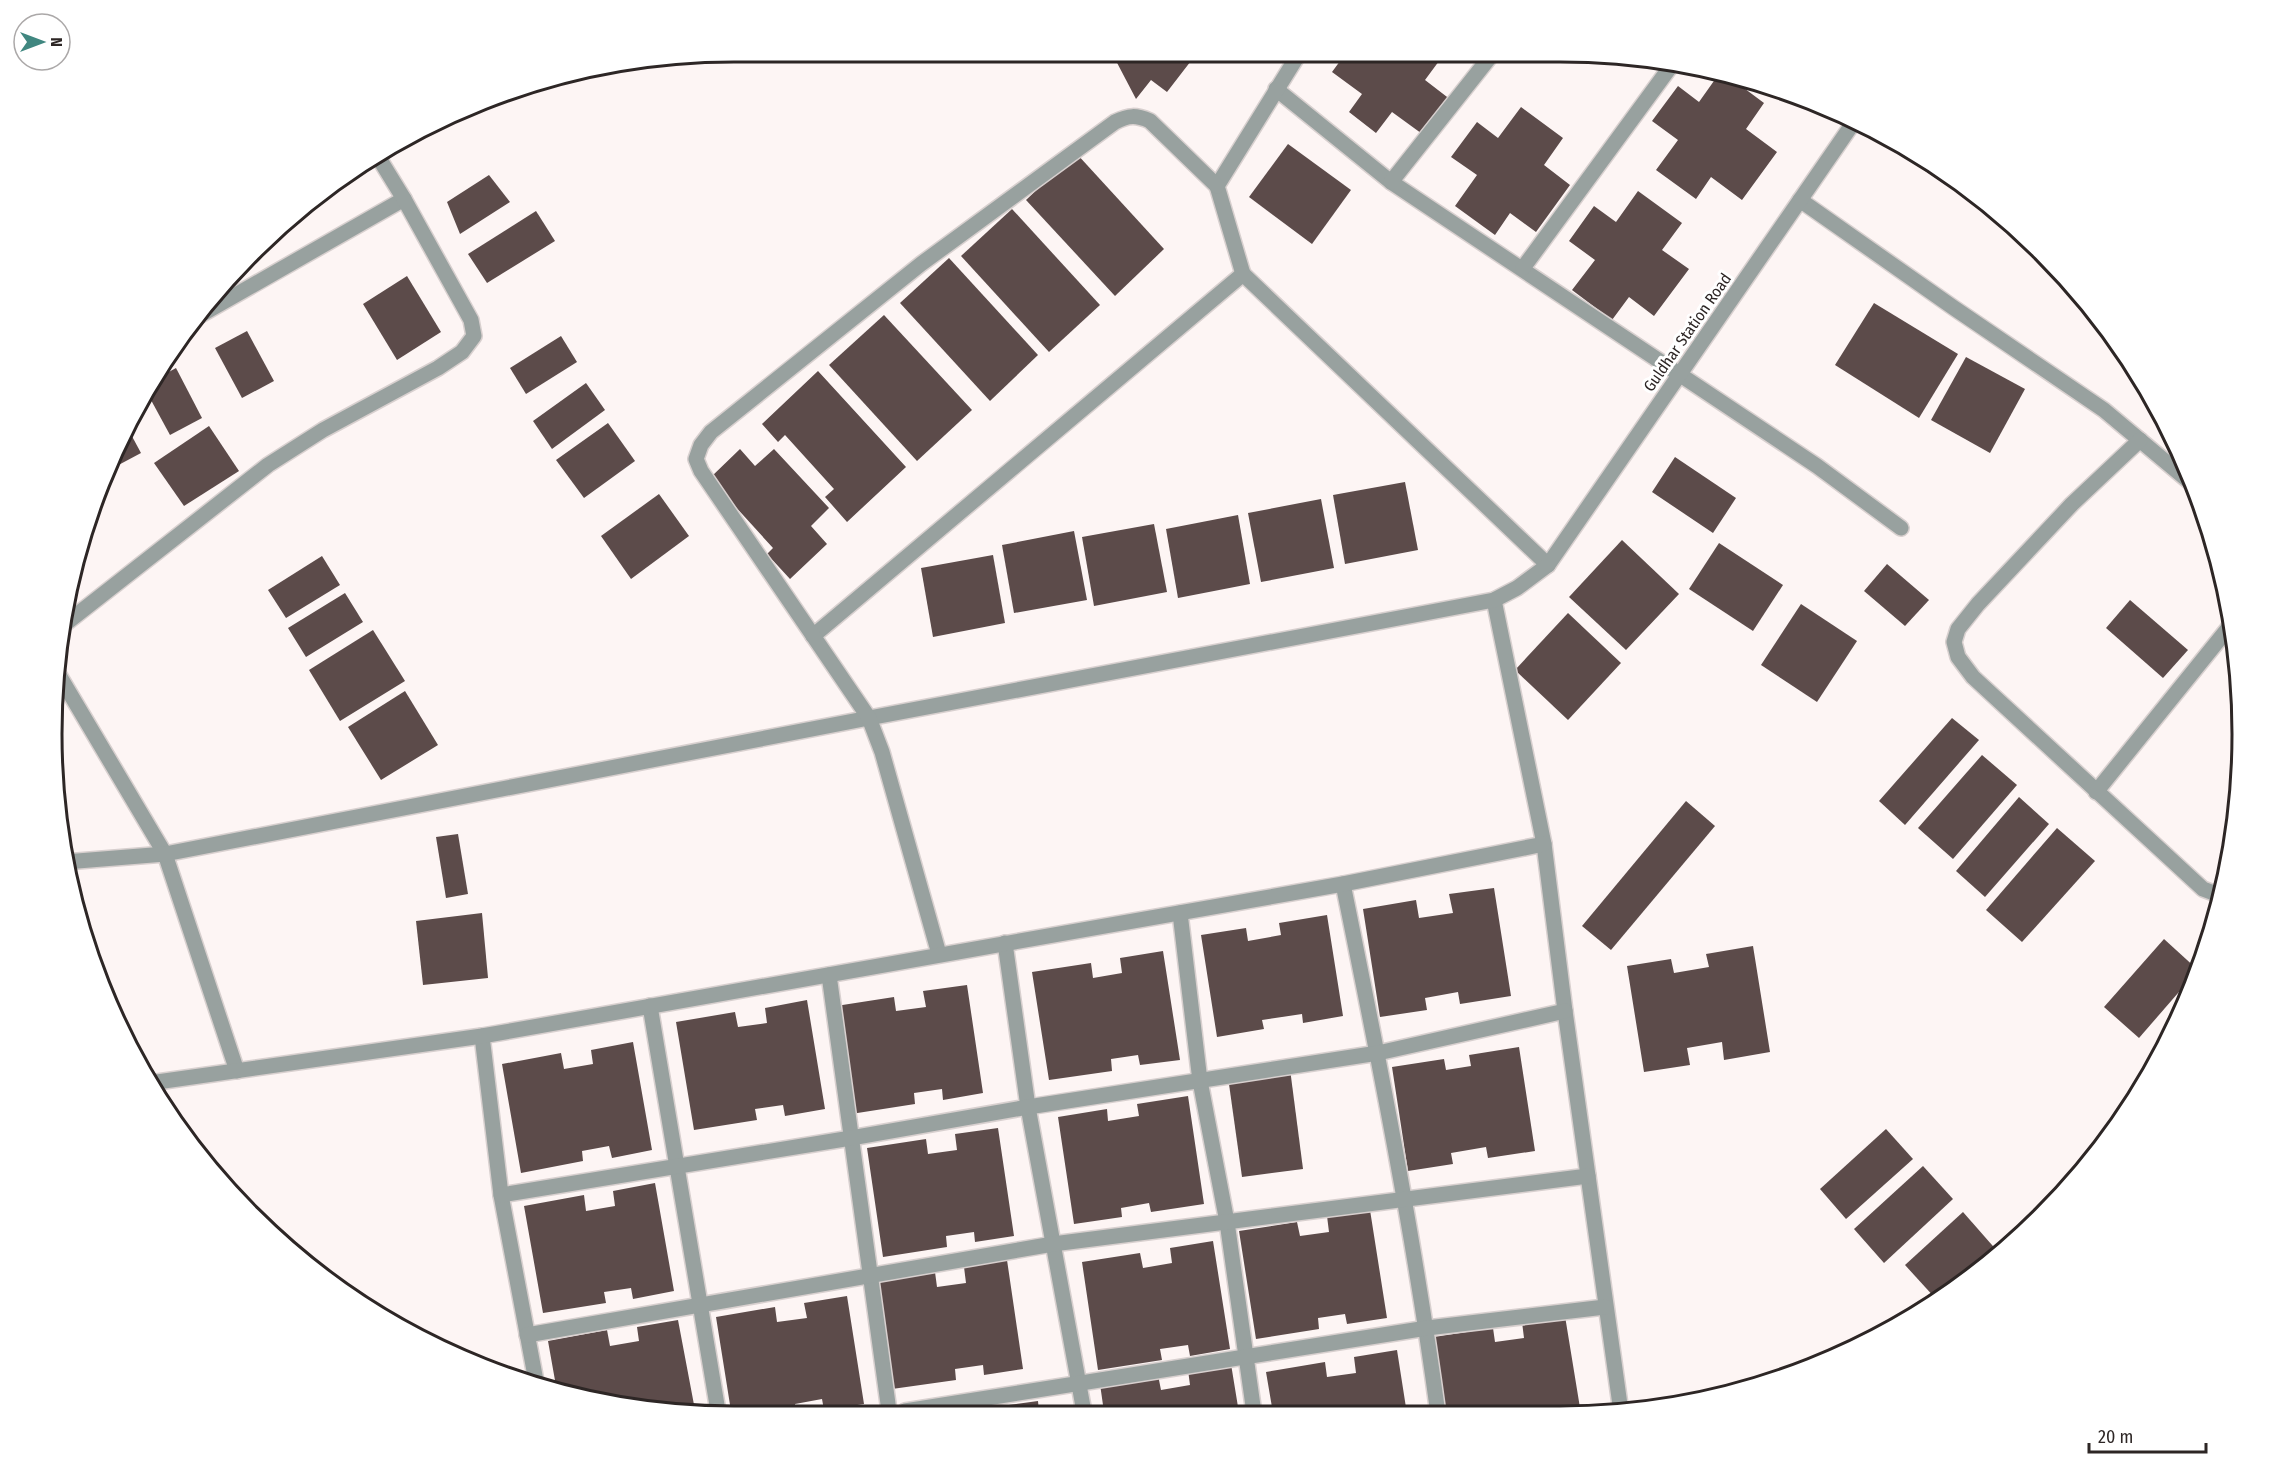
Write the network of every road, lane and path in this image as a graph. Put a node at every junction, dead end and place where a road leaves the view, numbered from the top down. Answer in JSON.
{"nodes":[{"id":1,"x":1294,"y":62,"type":"edge"},
{"id":2,"x":1486,"y":62,"type":"edge"},
{"id":3,"x":1668,"y":70,"type":"edge"},
{"id":4,"x":1276,"y":89,"type":"junction"},
{"id":5,"x":1850,"y":128,"type":"edge"},
{"id":6,"x":381,"y":162,"type":"edge"},
{"id":7,"x":1391,"y":182,"type":"junction"},
{"id":8,"x":1217,"y":186,"type":"junction"},
{"id":9,"x":404,"y":200,"type":"junction"},
{"id":10,"x":1800,"y":200,"type":"junction"},
{"id":11,"x":1523,"y":268,"type":"junction"},
{"id":12,"x":1243,"y":274,"type":"junction"},
{"id":13,"x":213,"y":308,"type":"edge"},
{"id":14,"x":1679,"y":376,"type":"junction"},
{"id":15,"x":2140,"y":440,"type":"junction"},
{"id":16,"x":2178,"y":472,"type":"edge"},
{"id":17,"x":1901,"y":528,"type":"dead end"},
{"id":18,"x":1548,"y":565,"type":"junction"},
{"id":19,"x":1494,"y":600,"type":"junction"},
{"id":20,"x":71,"y":620,"type":"edge"},
{"id":21,"x":2224,"y":633,"type":"edge"},
{"id":22,"x":813,"y":636,"type":"junction"},
{"id":23,"x":64,"y":683,"type":"edge"},
{"id":24,"x":869,"y":718,"type":"junction"},
{"id":25,"x":2096,"y":792,"type":"junction"},
{"id":26,"x":1544,"y":844,"type":"junction"},
{"id":27,"x":165,"y":854,"type":"junction"},
{"id":28,"x":73,"y":861,"type":"edge"},
{"id":29,"x":1343,"y":884,"type":"junction"},
{"id":30,"x":2212,"y":893,"type":"edge"},
{"id":31,"x":1180,"y":913,"type":"junction"},
{"id":32,"x":1005,"y":943,"type":"junction"},
{"id":33,"x":939,"y":954,"type":"junction"},
{"id":34,"x":829,"y":975,"type":"junction"},
{"id":35,"x":650,"y":1006,"type":"junction"},
{"id":36,"x":1564,"y":1011,"type":"junction"},
{"id":37,"x":482,"y":1036,"type":"junction"},
{"id":38,"x":1378,"y":1053,"type":"junction"},
{"id":39,"x":237,"y":1071,"type":"junction"},
{"id":40,"x":1200,"y":1081,"type":"junction"},
{"id":41,"x":159,"y":1082,"type":"edge"},
{"id":42,"x":1028,"y":1107,"type":"junction"},
{"id":43,"x":851,"y":1138,"type":"junction"},
{"id":44,"x":677,"y":1166,"type":"junction"},
{"id":45,"x":1588,"y":1176,"type":"junction"},
{"id":46,"x":501,"y":1195,"type":"junction"},
{"id":47,"x":1404,"y":1199,"type":"junction"},
{"id":48,"x":1227,"y":1222,"type":"junction"},
{"id":49,"x":1053,"y":1244,"type":"junction"},
{"id":50,"x":870,"y":1276,"type":"junction"},
{"id":51,"x":700,"y":1304,"type":"junction"},
{"id":52,"x":1605,"y":1306,"type":"junction"},
{"id":53,"x":1427,"y":1328,"type":"junction"},
{"id":54,"x":527,"y":1335,"type":"junction"},
{"id":55,"x":1245,"y":1356,"type":"junction"},
{"id":56,"x":535,"y":1375,"type":"edge"},
{"id":57,"x":1078,"y":1385,"type":"junction"},
{"id":58,"x":1620,"y":1402,"type":"edge"},
{"id":59,"x":717,"y":1405,"type":"edge"},
{"id":60,"x":888,"y":1406,"type":"edge"},
{"id":61,"x":938,"y":1406,"type":"edge"},
{"id":62,"x":1083,"y":1406,"type":"edge"},
{"id":63,"x":1253,"y":1406,"type":"edge"},
{"id":64,"x":1437,"y":1406,"type":"edge"}],
"edges":[{"from":1,"to":4,"type":"street"},
{"from":2,"to":7,"type":"street"},
{"from":3,"to":11,"type":"street"},
{"from":4,"to":7,"type":"street"},
{"from":4,"to":8,"type":"street"},
{"from":5,"to":10,"type":"street","name":"Guldhar Station Road"},
{"from":6,"to":9,"type":"street"},
{"from":7,"to":11,"type":"street"},
{"from":8,"to":12,"type":"street"},
{"from":8,"to":22,"type":"street"},
{"from":9,"to":13,"type":"street"},
{"from":9,"to":20,"type":"street"},
{"from":10,"to":14,"type":"street","name":"Guldhar Station Road"},
{"from":10,"to":15,"type":"street"},
{"from":11,"to":14,"type":"street"},
{"from":12,"to":18,"type":"street"},
{"from":12,"to":22,"type":"street"},
{"from":14,"to":17,"type":"street"},
{"from":14,"to":18,"type":"street","name":"Guldhar Station Road"},
{"from":15,"to":16,"type":"street"},
{"from":15,"to":25,"type":"street"},
{"from":18,"to":19,"type":"street","name":"Guldhar Station Road"},
{"from":19,"to":24,"type":"street","name":"Guldhar Station Road"},
{"from":19,"to":26,"type":"street"},
{"from":21,"to":25,"type":"street"},
{"from":22,"to":24,"type":"street"},
{"from":23,"to":27,"type":"street"},
{"from":24,"to":27,"type":"street","name":"Guldhar Station Road"},
{"from":24,"to":33,"type":"street"},
{"from":25,"to":30,"type":"street"},
{"from":26,"to":29,"type":"street"},
{"from":26,"to":36,"type":"street"},
{"from":27,"to":28,"type":"street","name":"Guldhar Station Road"},
{"from":27,"to":39,"type":"street"},
{"from":29,"to":31,"type":"street"},
{"from":29,"to":38,"type":"street"},
{"from":31,"to":32,"type":"street"},
{"from":31,"to":40,"type":"street"},
{"from":32,"to":33,"type":"street"},
{"from":32,"to":42,"type":"street"},
{"from":33,"to":34,"type":"street"},
{"from":34,"to":35,"type":"street"},
{"from":34,"to":43,"type":"street"},
{"from":35,"to":37,"type":"street"},
{"from":35,"to":44,"type":"street"},
{"from":36,"to":38,"type":"street"},
{"from":36,"to":45,"type":"street"},
{"from":37,"to":39,"type":"street"},
{"from":37,"to":46,"type":"street"},
{"from":38,"to":40,"type":"street"},
{"from":38,"to":47,"type":"street"},
{"from":39,"to":41,"type":"street"},
{"from":40,"to":42,"type":"street"},
{"from":40,"to":48,"type":"street"},
{"from":42,"to":43,"type":"street"},
{"from":42,"to":49,"type":"street"},
{"from":43,"to":44,"type":"street"},
{"from":43,"to":50,"type":"street"},
{"from":44,"to":46,"type":"street"},
{"from":44,"to":51,"type":"street"},
{"from":45,"to":47,"type":"street"},
{"from":45,"to":52,"type":"street"},
{"from":46,"to":54,"type":"street"},
{"from":47,"to":48,"type":"street"},
{"from":47,"to":53,"type":"street"},
{"from":48,"to":49,"type":"street"},
{"from":48,"to":55,"type":"street"},
{"from":49,"to":50,"type":"street"},
{"from":49,"to":57,"type":"street"},
{"from":50,"to":51,"type":"street"},
{"from":50,"to":60,"type":"street"},
{"from":51,"to":54,"type":"street"},
{"from":51,"to":59,"type":"street"},
{"from":52,"to":53,"type":"street"},
{"from":52,"to":58,"type":"street"},
{"from":53,"to":55,"type":"street"},
{"from":53,"to":64,"type":"street"},
{"from":54,"to":56,"type":"street"},
{"from":55,"to":57,"type":"street"},
{"from":55,"to":63,"type":"street"},
{"from":57,"to":61,"type":"street"},
{"from":57,"to":62,"type":"street"}]}
